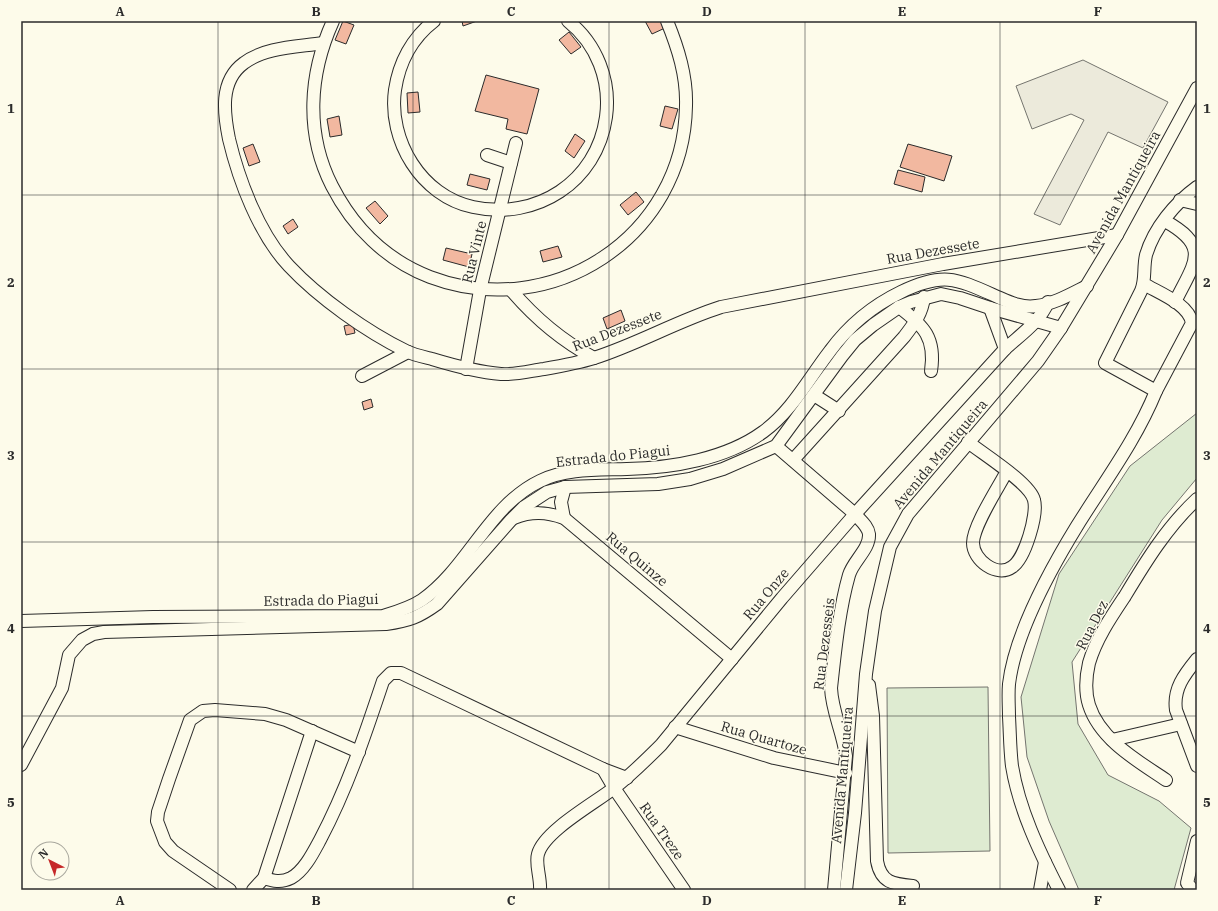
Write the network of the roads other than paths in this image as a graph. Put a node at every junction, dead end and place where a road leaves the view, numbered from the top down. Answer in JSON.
{"nodes":[{"id":1,"x":333,"y":21,"type":"edge"},
{"id":2,"x":434,"y":21,"type":"edge"},
{"id":3,"x":568,"y":21,"type":"edge"},
{"id":4,"x":667,"y":21,"type":"edge"},
{"id":5,"x":323,"y":43,"type":"junction"},
{"id":6,"x":1197,"y":88,"type":"edge"},
{"id":7,"x":516,"y":143,"type":"dead end"},
{"id":8,"x":487,"y":155,"type":"dead end"},
{"id":9,"x":511,"y":163,"type":"junction"},
{"id":10,"x":1197,"y":187,"type":"edge"},
{"id":11,"x":1180,"y":200,"type":"junction"},
{"id":12,"x":1197,"y":204,"type":"edge"},
{"id":13,"x":500,"y":211,"type":"junction"},
{"id":14,"x":1165,"y":221,"type":"junction"},
{"id":15,"x":1117,"y":235,"type":"junction"},
{"id":16,"x":1194,"y":235,"type":"edge"},
{"id":17,"x":1144,"y":284,"type":"junction"},
{"id":18,"x":1087,"y":286,"type":"junction"},
{"id":19,"x":480,"y":290,"type":"junction"},
{"id":20,"x":511,"y":290,"type":"junction"},
{"id":21,"x":924,"y":297,"type":"junction"},
{"id":22,"x":1048,"y":302,"type":"junction"},
{"id":23,"x":1175,"y":302,"type":"junction"},
{"id":24,"x":899,"y":306,"type":"junction"},
{"id":25,"x":990,"y":308,"type":"junction"},
{"id":26,"x":917,"y":320,"type":"junction"},
{"id":27,"x":1036,"y":321,"type":"junction"},
{"id":28,"x":1061,"y":328,"type":"junction"},
{"id":29,"x":1005,"y":349,"type":"junction"},
{"id":30,"x":408,"y":352,"type":"junction"},
{"id":31,"x":594,"y":358,"type":"junction"},
{"id":32,"x":466,"y":369,"type":"junction"},
{"id":33,"x":931,"y":371,"type":"dead end"},
{"id":34,"x":362,"y":376,"type":"dead end"},
{"id":35,"x":1156,"y":391,"type":"junction"},
{"id":36,"x":814,"y":395,"type":"junction"},
{"id":37,"x":839,"y":411,"type":"junction"},
{"id":38,"x":968,"y":442,"type":"junction"},
{"id":39,"x":776,"y":446,"type":"junction"},
{"id":40,"x":793,"y":460,"type":"junction"},
{"id":41,"x":1007,"y":472,"type":"junction"},
{"id":42,"x":565,"y":487,"type":"junction"},
{"id":43,"x":1197,"y":499,"type":"edge"},
{"id":44,"x":855,"y":514,"type":"junction"},
{"id":45,"x":564,"y":518,"type":"junction"},
{"id":46,"x":511,"y":520,"type":"junction"},
{"id":47,"x":21,"y":621,"type":"edge"},
{"id":48,"x":732,"y":659,"type":"junction"},
{"id":49,"x":1197,"y":659,"type":"edge"},
{"id":50,"x":866,"y":674,"type":"junction"},
{"id":51,"x":1181,"y":724,"type":"junction"},
{"id":52,"x":675,"y":727,"type":"junction"},
{"id":53,"x":312,"y":731,"type":"junction"},
{"id":54,"x":1112,"y":740,"type":"junction"},
{"id":55,"x":359,"y":752,"type":"junction"},
{"id":56,"x":21,"y":765,"type":"edge"},
{"id":57,"x":1197,"y":766,"type":"edge"},
{"id":58,"x":603,"y":769,"type":"junction"},
{"id":59,"x":846,"y":773,"type":"junction"},
{"id":60,"x":627,"y":778,"type":"junction"},
{"id":61,"x":1166,"y":780,"type":"dead end"},
{"id":62,"x":614,"y":788,"type":"junction"},
{"id":63,"x":1197,"y":841,"type":"edge"},
{"id":64,"x":1045,"y":862,"type":"junction"},
{"id":65,"x":264,"y":878,"type":"junction"},
{"id":66,"x":913,"y":886,"type":"dead end"},
{"id":67,"x":1188,"y":888,"type":"edge"},
{"id":68,"x":230,"y":890,"type":"edge"},
{"id":69,"x":253,"y":890,"type":"edge"},
{"id":70,"x":540,"y":890,"type":"edge"},
{"id":71,"x":684,"y":890,"type":"edge"},
{"id":72,"x":834,"y":890,"type":"edge"},
{"id":73,"x":846,"y":890,"type":"edge"},
{"id":74,"x":1040,"y":890,"type":"edge"},
{"id":75,"x":1059,"y":890,"type":"edge"}],
"edges":[{"from":1,"to":5,"type":"street"},
{"from":2,"to":13,"type":"street"},
{"from":3,"to":13,"type":"street"},
{"from":4,"to":20,"type":"street"},
{"from":5,"to":19,"type":"street"},
{"from":5,"to":30,"type":"street","name":"Rua Dezessete"},
{"from":6,"to":15,"type":"street","name":"Avenida Mantiqueira"},
{"from":7,"to":9,"type":"street","name":"Rua Vinte"},
{"from":8,"to":9,"type":"street"},
{"from":9,"to":13,"type":"street","name":"Rua Vinte"},
{"from":10,"to":11,"type":"street"},
{"from":11,"to":12,"type":"street"},
{"from":11,"to":14,"type":"street"},
{"from":13,"to":19,"type":"street","name":"Rua Vinte"},
{"from":14,"to":16,"type":"street"},
{"from":14,"to":17,"type":"street"},
{"from":15,"to":18,"type":"street","name":"Avenida Mantiqueira"},
{"from":15,"to":31,"type":"street","name":"Rua Dezessete"},
{"from":16,"to":23,"type":"street"},
{"from":17,"to":23,"type":"street"},
{"from":17,"to":35,"type":"street"},
{"from":18,"to":22,"type":"street","name":"Estrada do Piagui"},
{"from":18,"to":28,"type":"street","name":"Avenida Mantiqueira"},
{"from":19,"to":20,"type":"street"},
{"from":19,"to":32,"type":"street","name":"Rua Vinte"},
{"from":20,"to":31,"type":"street"},
{"from":21,"to":24,"type":"street"},
{"from":21,"to":25,"type":"street"},
{"from":21,"to":26,"type":"street"},
{"from":22,"to":27,"type":"street","name":"Rua Onze"},
{"from":22,"to":47,"type":"street","name":"Estrada do Piagui"},
{"from":23,"to":35,"type":"street"},
{"from":24,"to":26,"type":"street"},
{"from":24,"to":36,"type":"street"},
{"from":25,"to":27,"type":"street"},
{"from":25,"to":29,"type":"street"},
{"from":26,"to":33,"type":"street"},
{"from":26,"to":37,"type":"street"},
{"from":27,"to":28,"type":"street"},
{"from":27,"to":29,"type":"street","name":"Rua Onze"},
{"from":28,"to":38,"type":"street","name":"Avenida Mantiqueira"},
{"from":29,"to":44,"type":"street","name":"Rua Onze"},
{"from":30,"to":32,"type":"street","name":"Rua Dezessete"},
{"from":30,"to":34,"type":"street"},
{"from":31,"to":32,"type":"street","name":"Rua Dezessete"},
{"from":35,"to":64,"type":"street"},
{"from":36,"to":37,"type":"street"},
{"from":36,"to":39,"type":"street"},
{"from":37,"to":40,"type":"street"},
{"from":38,"to":41,"type":"street"},
{"from":38,"to":50,"type":"street","name":"Avenida Mantiqueira"},
{"from":39,"to":40,"type":"street","name":"Rua Dezesseis"},
{"from":39,"to":42,"type":"street"},
{"from":40,"to":44,"type":"street","name":"Rua Dezesseis"},
{"from":41,"to":41,"type":"street"},
{"from":42,"to":45,"type":"street"},
{"from":42,"to":46,"type":"street"},
{"from":43,"to":54,"type":"street","name":"Rua Dez"},
{"from":44,"to":48,"type":"street","name":"Rua Onze"},
{"from":44,"to":59,"type":"street","name":"Rua Dezesseis"},
{"from":45,"to":46,"type":"street","name":"Rua Quinze"},
{"from":45,"to":48,"type":"street","name":"Rua Quinze"},
{"from":46,"to":56,"type":"street"},
{"from":48,"to":52,"type":"street","name":"Rua Onze"},
{"from":49,"to":51,"type":"street"},
{"from":50,"to":66,"type":"street"},
{"from":50,"to":73,"type":"street","name":"Avenida Mantiqueira"},
{"from":51,"to":54,"type":"street"},
{"from":51,"to":57,"type":"street"},
{"from":52,"to":59,"type":"street","name":"Rua Quartoze"},
{"from":52,"to":60,"type":"street","name":"Rua Onze"},
{"from":53,"to":55,"type":"street"},
{"from":53,"to":65,"type":"street"},
{"from":53,"to":68,"type":"street"},
{"from":54,"to":61,"type":"street","name":"Rua Dez"},
{"from":55,"to":58,"type":"street"},
{"from":55,"to":65,"type":"street"},
{"from":58,"to":60,"type":"street"},
{"from":58,"to":62,"type":"street","name":"Rua Treze"},
{"from":59,"to":72,"type":"street","name":"Rua Dezesseis"},
{"from":60,"to":62,"type":"street","name":"Rua Onze"},
{"from":62,"to":70,"type":"street","name":"Rua Onze"},
{"from":62,"to":71,"type":"street","name":"Rua Treze"},
{"from":63,"to":67,"type":"street"},
{"from":64,"to":74,"type":"street"},
{"from":64,"to":75,"type":"street"},
{"from":65,"to":69,"type":"street"}]}
